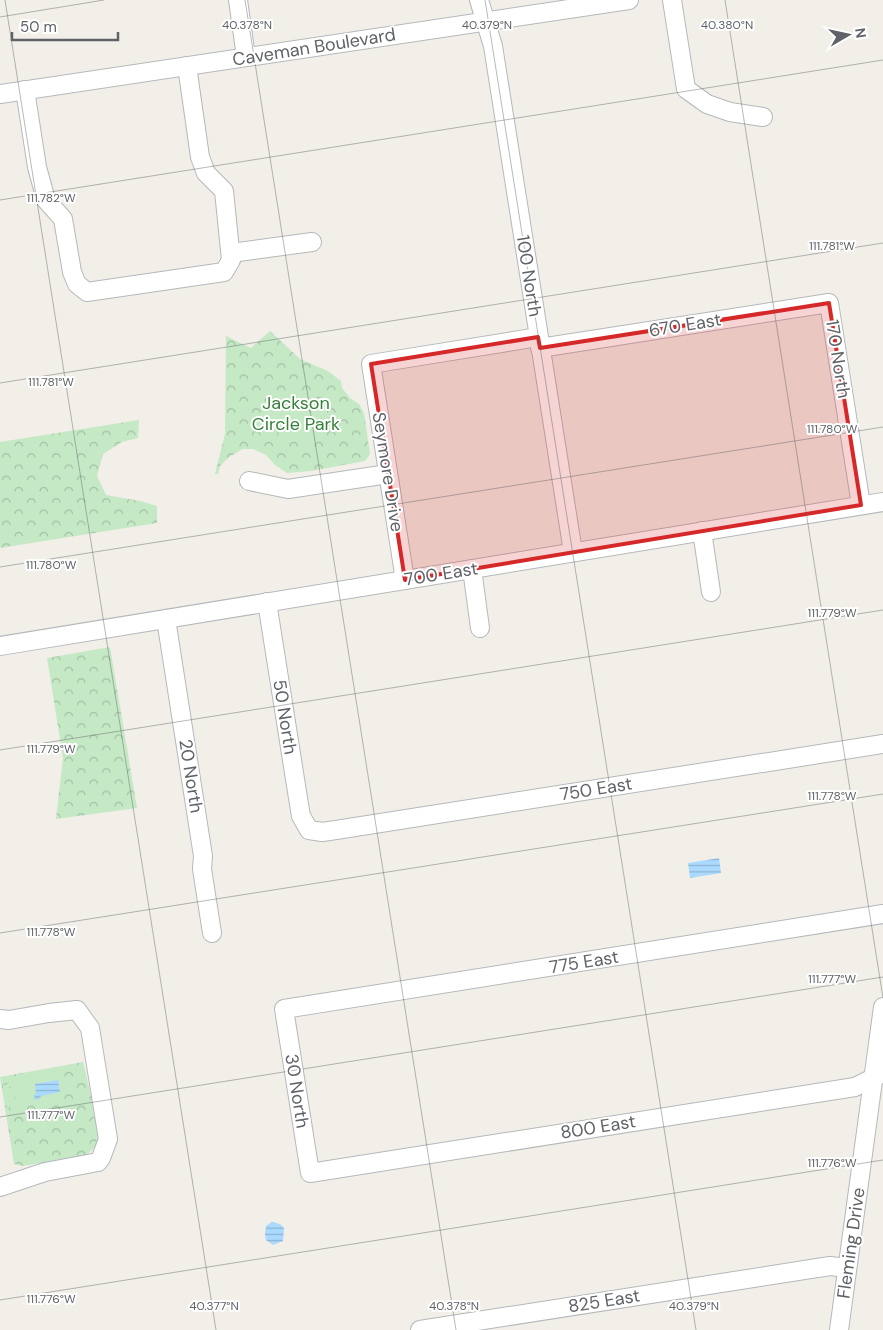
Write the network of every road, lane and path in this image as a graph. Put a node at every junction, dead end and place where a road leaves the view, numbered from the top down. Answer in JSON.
{"nodes":[{"id":1,"x":238,"y":0,"type":"edge"},
{"id":2,"x":479,"y":0,"type":"edge"},
{"id":3,"x":629,"y":0,"type":"edge"},
{"id":4,"x":672,"y":0,"type":"edge"},
{"id":5,"x":485,"y":21,"type":"junction"},
{"id":6,"x":246,"y":57,"type":"junction"},
{"id":7,"x":187,"y":66,"type":"junction"},
{"id":8,"x":25,"y":90,"type":"junction"},
{"id":9,"x":0,"y":94,"type":"edge"},
{"id":10,"x":763,"y":117,"type":"dead end"},
{"id":11,"x":312,"y":242,"type":"dead end"},
{"id":12,"x":231,"y":257,"type":"junction"},
{"id":13,"x":829,"y":303,"type":"joint"},
{"id":14,"x":539,"y":343,"type":"junction"},
{"id":15,"x":371,"y":364,"type":"joint"},
{"id":16,"x":388,"y":474,"type":"junction"},
{"id":17,"x":249,"y":481,"type":"dead end"},
{"id":18,"x":883,"y":502,"type":"edge"},
{"id":19,"x":861,"y":505,"type":"junction"},
{"id":20,"x":702,"y":531,"type":"junction"},
{"id":21,"x":573,"y":552,"type":"junction"},
{"id":22,"x":472,"y":569,"type":"junction"},
{"id":23,"x":405,"y":580,"type":"junction"},
{"id":24,"x":711,"y":592,"type":"dead end"},
{"id":25,"x":267,"y":602,"type":"junction"},
{"id":26,"x":166,"y":619,"type":"junction"},
{"id":27,"x":480,"y":628,"type":"dead end"},
{"id":28,"x":0,"y":646,"type":"edge"},
{"id":29,"x":883,"y":744,"type":"edge"},
{"id":30,"x":309,"y":830,"type":"joint"},
{"id":31,"x":883,"y":914,"type":"edge"},
{"id":32,"x":212,"y":932,"type":"dead end"},
{"id":33,"x":883,"y":1007,"type":"edge"},
{"id":34,"x":284,"y":1009,"type":"joint"},
{"id":35,"x":0,"y":1019,"type":"edge"},
{"id":36,"x":878,"y":1075,"type":"edge"},
{"id":37,"x":310,"y":1173,"type":"joint"},
{"id":38,"x":0,"y":1187,"type":"edge"},
{"id":39,"x":847,"y":1268,"type":"junction"},
{"id":40,"x":420,"y":1330,"type":"edge"},
{"id":41,"x":839,"y":1330,"type":"edge"}],
"edges":[{"from":1,"to":6,"type":"street"},
{"from":2,"to":5,"type":"street","name":"100 North"},
{"from":3,"to":5,"type":"street","name":"Caveman Boulevard"},
{"from":4,"to":10,"type":"street"},
{"from":5,"to":6,"type":"street","name":"Caveman Boulevard"},
{"from":5,"to":14,"type":"street","name":"100 North"},
{"from":6,"to":7,"type":"street","name":"Caveman Boulevard"},
{"from":7,"to":8,"type":"street","name":"Caveman Boulevard"},
{"from":7,"to":12,"type":"street"},
{"from":8,"to":9,"type":"street","name":"Caveman Boulevard"},
{"from":8,"to":12,"type":"street"},
{"from":11,"to":12,"type":"street"},
{"from":13,"to":14,"type":"street","name":"670 East"},
{"from":13,"to":19,"type":"street","name":"170 North"},
{"from":14,"to":15,"type":"street","name":"670 East"},
{"from":14,"to":21,"type":"street","name":"100 North"},
{"from":15,"to":16,"type":"street","name":"Seymore Drive"},
{"from":16,"to":17,"type":"street"},
{"from":16,"to":23,"type":"street","name":"Seymore Drive"},
{"from":18,"to":19,"type":"street","name":"700 East"},
{"from":19,"to":20,"type":"street","name":"700 East"},
{"from":20,"to":21,"type":"street","name":"700 East"},
{"from":20,"to":24,"type":"street"},
{"from":21,"to":22,"type":"street","name":"700 East"},
{"from":22,"to":23,"type":"street","name":"700 East"},
{"from":22,"to":27,"type":"street"},
{"from":23,"to":25,"type":"street","name":"700 East"},
{"from":25,"to":26,"type":"street","name":"700 East"},
{"from":25,"to":30,"type":"street","name":"50 North"},
{"from":26,"to":28,"type":"street","name":"700 East"},
{"from":26,"to":32,"type":"street","name":"20 North"},
{"from":29,"to":30,"type":"street","name":"750 East"},
{"from":31,"to":34,"type":"street","name":"775 East"},
{"from":33,"to":36,"type":"street","name":"Fleming Drive"},
{"from":34,"to":37,"type":"street","name":"30 North"},
{"from":35,"to":38,"type":"street"},
{"from":36,"to":37,"type":"street","name":"800 East"},
{"from":36,"to":39,"type":"street","name":"Fleming Drive"},
{"from":39,"to":40,"type":"street","name":"825 East"},
{"from":39,"to":41,"type":"street","name":"Fleming Drive"}]}
